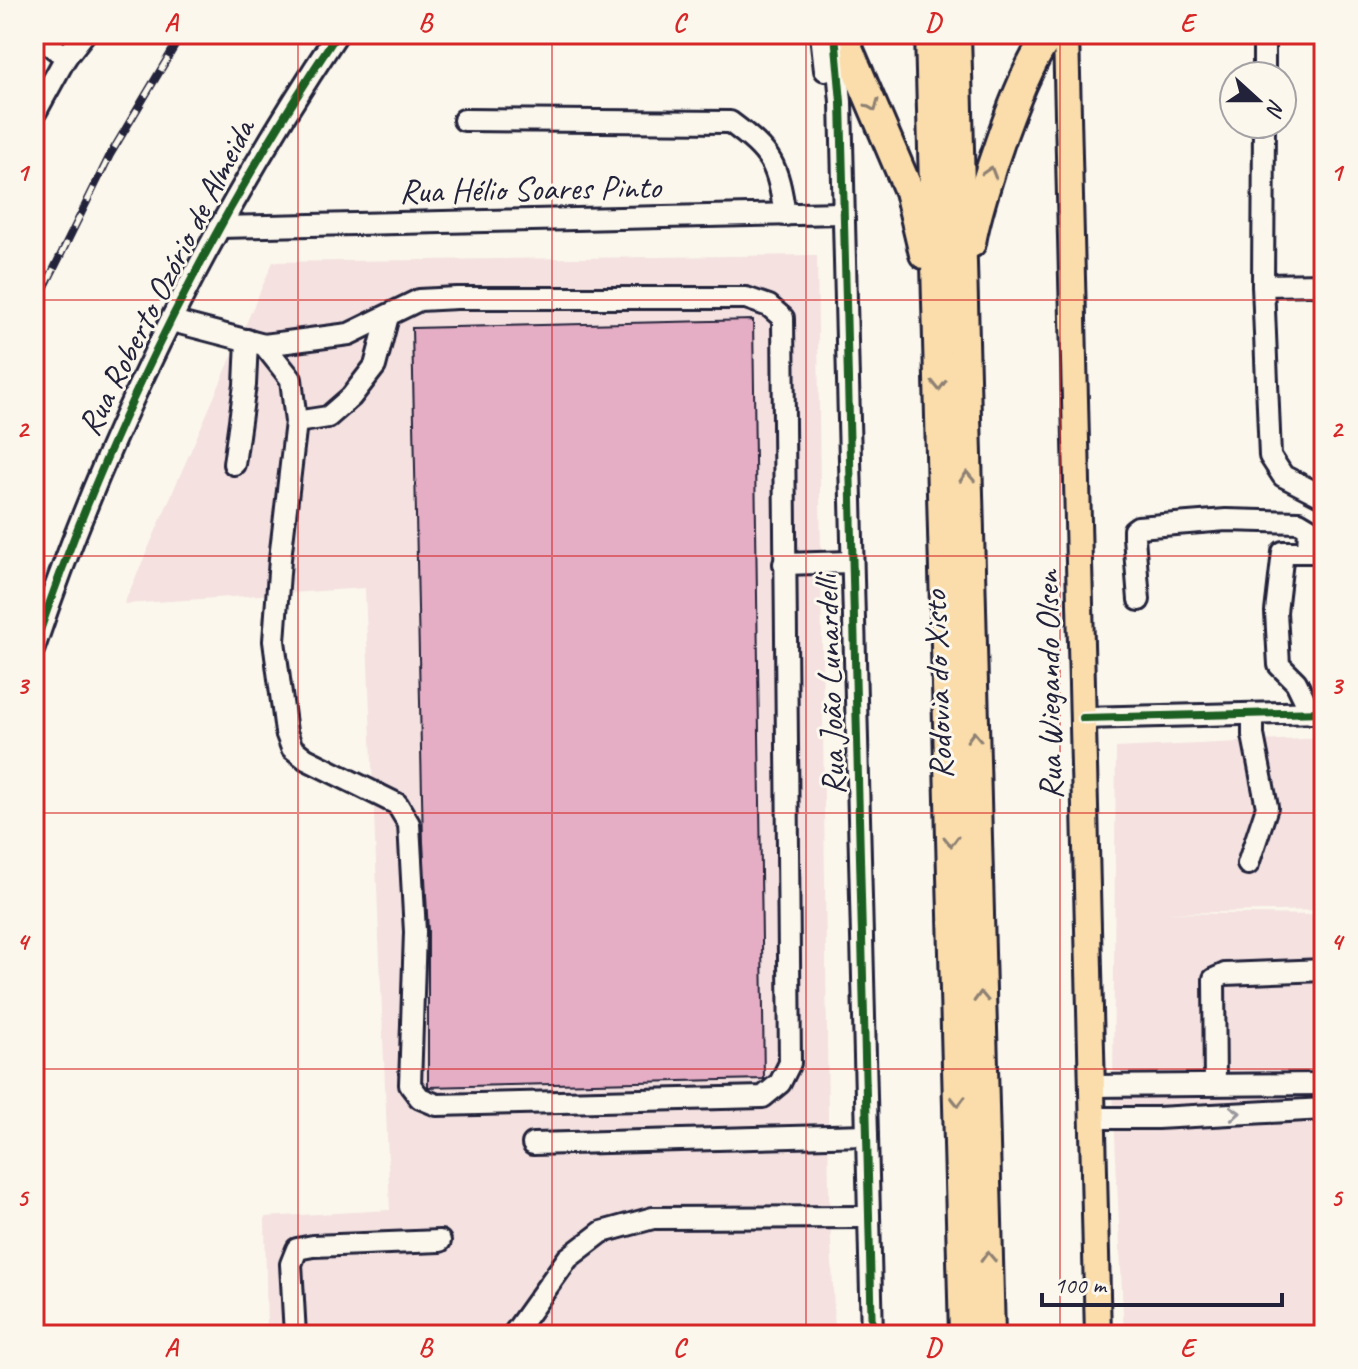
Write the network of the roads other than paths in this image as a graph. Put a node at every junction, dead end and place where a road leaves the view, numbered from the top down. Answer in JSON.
{"nodes":[{"id":1,"x":35,"y":34,"type":"edge"},
{"id":2,"x":84,"y":34,"type":"edge"},
{"id":3,"x":337,"y":34,"type":"edge"},
{"id":4,"x":821,"y":34,"type":"edge"},
{"id":5,"x":835,"y":34,"type":"edge"},
{"id":6,"x":842,"y":34,"type":"edge"},
{"id":7,"x":930,"y":34,"type":"edge"},
{"id":8,"x":956,"y":34,"type":"edge"},
{"id":9,"x":1052,"y":34,"type":"edge"},
{"id":10,"x":1066,"y":34,"type":"edge"},
{"id":11,"x":1264,"y":34,"type":"edge"},
{"id":12,"x":66,"y":57,"type":"junction"},
{"id":13,"x":1264,"y":60,"type":"edge"},
{"id":14,"x":34,"y":115,"type":"edge"},
{"id":15,"x":464,"y":120,"type":"dead end"},
{"id":16,"x":1264,"y":140,"type":"edge"},
{"id":17,"x":842,"y":213,"type":"junction"},
{"id":18,"x":785,"y":215,"type":"junction"},
{"id":19,"x":219,"y":227,"type":"junction"},
{"id":20,"x":1324,"y":284,"type":"edge"},
{"id":21,"x":1263,"y":285,"type":"junction"},
{"id":22,"x":950,"y":305,"type":"junction"},
{"id":23,"x":388,"y":316,"type":"junction"},
{"id":24,"x":172,"y":321,"type":"junction"},
{"id":25,"x":256,"y":342,"type":"junction"},
{"id":26,"x":296,"y":422,"type":"junction"},
{"id":27,"x":234,"y":464,"type":"dead end"},
{"id":28,"x":1324,"y":497,"type":"edge"},
{"id":29,"x":1316,"y":552,"type":"edge"},
{"id":30,"x":851,"y":562,"type":"junction"},
{"id":31,"x":784,"y":564,"type":"junction"},
{"id":32,"x":1139,"y":600,"type":"dead end"},
{"id":33,"x":34,"y":648,"type":"edge"},
{"id":34,"x":1317,"y":713,"type":"edge"},
{"id":35,"x":1253,"y":714,"type":"junction"},
{"id":36,"x":1083,"y":718,"type":"junction"},
{"id":37,"x":1248,"y":864,"type":"dead end"},
{"id":38,"x":1324,"y":970,"type":"edge"},
{"id":39,"x":1215,"y":1084,"type":"junction"},
{"id":40,"x":1324,"y":1084,"type":"edge"},
{"id":41,"x":1092,"y":1086,"type":"junction"},
{"id":42,"x":1324,"y":1109,"type":"edge"},
{"id":43,"x":1092,"y":1118,"type":"junction"},
{"id":44,"x":867,"y":1135,"type":"junction"},
{"id":45,"x":533,"y":1144,"type":"dead end"},
{"id":46,"x":869,"y":1217,"type":"junction"},
{"id":47,"x":440,"y":1241,"type":"dead end"},
{"id":48,"x":295,"y":1335,"type":"edge"},
{"id":49,"x":513,"y":1335,"type":"edge"},
{"id":50,"x":872,"y":1335,"type":"edge"},
{"id":51,"x":964,"y":1335,"type":"edge"},
{"id":52,"x":990,"y":1335,"type":"edge"},
{"id":53,"x":1098,"y":1335,"type":"edge"}],
"edges":[{"from":1,"to":12,"type":"street"},
{"from":2,"to":12,"type":"street"},
{"from":3,"to":19,"type":"street","name":"Rua Roberto Ozório de Almeida"},
{"from":4,"to":17,"type":"street","name":"Rua João Lunardelli"},
{"from":5,"to":17,"type":"street","name":"Rua João Lunardelli"},
{"from":6,"to":22,"type":"highway","one_way":true},
{"from":7,"to":22,"type":"highway","name":"Rodovia do Xisto"},
{"from":8,"to":22,"type":"highway","name":"Rodovia do Xisto"},
{"from":22,"to":9,"type":"highway","one_way":true},
{"from":10,"to":36,"type":"main road","name":"Rua Wiegando Olsen"},
{"from":11,"to":13,"type":"street"},
{"from":12,"to":14,"type":"street"},
{"from":15,"to":18,"type":"street"},
{"from":16,"to":21,"type":"street"},
{"from":17,"to":18,"type":"street","name":"Rua Hélio Soares Pinto"},
{"from":17,"to":30,"type":"street","name":"Rua João Lunardelli"},
{"from":18,"to":19,"type":"street","name":"Rua Hélio Soares Pinto"},
{"from":19,"to":24,"type":"street","name":"Rua Roberto Ozório de Almeida"},
{"from":20,"to":21,"type":"street"},
{"from":21,"to":28,"type":"street"},
{"from":22,"to":51,"type":"highway","name":"Rodovia do Xisto","one_way":true},
{"from":52,"to":22,"type":"highway","name":"Rodovia do Xisto","one_way":true},
{"from":23,"to":25,"type":"street"},
{"from":23,"to":26,"type":"street"},
{"from":23,"to":31,"type":"street"},
{"from":24,"to":25,"type":"street"},
{"from":24,"to":33,"type":"street","name":"Rua Roberto Ozório de Almeida"},
{"from":25,"to":26,"type":"street"},
{"from":25,"to":27,"type":"street"},
{"from":26,"to":31,"type":"street"},
{"from":29,"to":32,"type":"street"},
{"from":29,"to":34,"type":"street"},
{"from":30,"to":31,"type":"street"},
{"from":30,"to":44,"type":"street","name":"Rua João Lunardelli"},
{"from":34,"to":35,"type":"street"},
{"from":35,"to":36,"type":"street"},
{"from":35,"to":37,"type":"street"},
{"from":36,"to":41,"type":"main road","name":"Rua Wiegando Olsen"},
{"from":38,"to":39,"type":"street"},
{"from":39,"to":40,"type":"street"},
{"from":39,"to":41,"type":"street"},
{"from":41,"to":43,"type":"main road","name":"Rua Wiegando Olsen"},
{"from":43,"to":42,"type":"street","one_way":true},
{"from":43,"to":53,"type":"main road","name":"Rua Wiegando Olsen"},
{"from":44,"to":45,"type":"street"},
{"from":44,"to":46,"type":"street","name":"Rua João Lunardelli"},
{"from":46,"to":49,"type":"street"},
{"from":46,"to":50,"type":"street","name":"Rua João Lunardelli"},
{"from":47,"to":48,"type":"street"}]}
